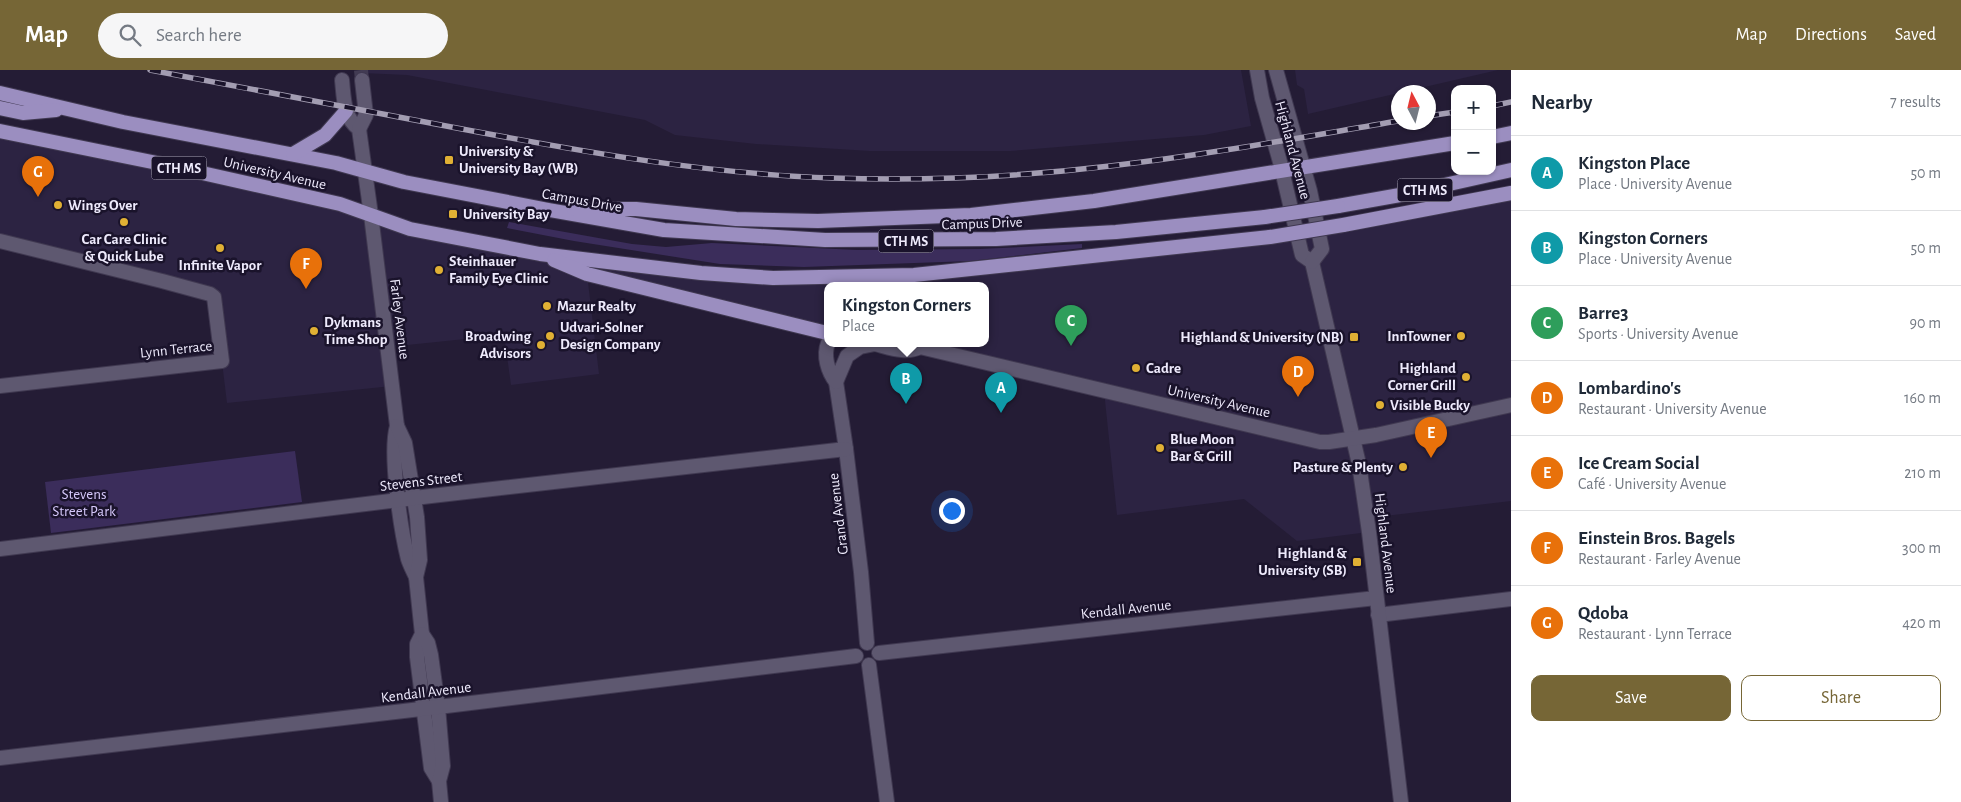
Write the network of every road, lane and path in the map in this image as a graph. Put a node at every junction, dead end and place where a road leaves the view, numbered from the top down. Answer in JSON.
{"nodes":[{"id":1,"x":1257,"y":70,"type":"edge"},
{"id":2,"x":1276,"y":70,"type":"edge"},
{"id":3,"x":342,"y":80,"type":"dead end"},
{"id":4,"x":362,"y":80,"type":"tunnel mouth"},
{"id":5,"x":0,"y":93,"type":"edge"},
{"id":6,"x":0,"y":108,"type":"edge"},
{"id":7,"x":64,"y":109,"type":"junction"},
{"id":8,"x":346,"y":111,"type":"junction"},
{"id":9,"x":359,"y":129,"type":"junction"},
{"id":10,"x":0,"y":131,"type":"edge"},
{"id":11,"x":1511,"y":134,"type":"edge"},
{"id":12,"x":1496,"y":136,"type":"edge"},
{"id":13,"x":1451,"y":144,"type":"edge"},
{"id":14,"x":294,"y":154,"type":"junction"},
{"id":15,"x":1304,"y":167,"type":"junction"},
{"id":16,"x":1282,"y":170,"type":"junction"},
{"id":17,"x":1511,"y":170,"type":"edge"},
{"id":18,"x":365,"y":171,"type":"junction"},
{"id":19,"x":1511,"y":193,"type":"edge"},
{"id":20,"x":549,"y":210,"type":"junction"},
{"id":21,"x":371,"y":215,"type":"junction"},
{"id":22,"x":0,"y":241,"type":"edge"},
{"id":23,"x":540,"y":254,"type":"junction"},
{"id":24,"x":1312,"y":262,"type":"junction"},
{"id":25,"x":824,"y":332,"type":"edge"},
{"id":26,"x":827,"y":347,"type":"edge"},
{"id":27,"x":860,"y":347,"type":"edge"},
{"id":28,"x":888,"y":347,"type":"edge"},
{"id":29,"x":917,"y":347,"type":"edge"},
{"id":30,"x":927,"y":347,"type":"edge"},
{"id":31,"x":836,"y":382,"type":"junction"},
{"id":32,"x":0,"y":386,"type":"edge"},
{"id":33,"x":1511,"y":405,"type":"edge"},
{"id":34,"x":397,"y":426,"type":"junction"},
{"id":35,"x":1353,"y":439,"type":"junction"},
{"id":36,"x":846,"y":449,"type":"junction"},
{"id":37,"x":414,"y":499,"type":"junction"},
{"id":38,"x":399,"y":500,"type":"junction"},
{"id":39,"x":0,"y":549,"type":"edge"},
{"id":40,"x":416,"y":577,"type":"junction"},
{"id":41,"x":1376,"y":598,"type":"junction"},
{"id":42,"x":1511,"y":600,"type":"edge"},
{"id":43,"x":1378,"y":615,"type":"junction"},
{"id":44,"x":422,"y":634,"type":"junction"},
{"id":45,"x":866,"y":643,"type":"junction"},
{"id":46,"x":879,"y":653,"type":"junction"},
{"id":47,"x":856,"y":656,"type":"junction"},
{"id":48,"x":869,"y":665,"type":"junction"},
{"id":49,"x":438,"y":707,"type":"junction"},
{"id":50,"x":423,"y":709,"type":"junction"},
{"id":51,"x":0,"y":758,"type":"edge"},
{"id":52,"x":439,"y":782,"type":"junction"},
{"id":53,"x":441,"y":802,"type":"edge"},
{"id":54,"x":887,"y":802,"type":"edge"},
{"id":55,"x":1401,"y":802,"type":"edge"}],
"edges":[{"from":1,"to":16,"type":"street","name":"Highland Avenue"},
{"from":2,"to":15,"type":"street","name":"Highland Avenue"},
{"from":3,"to":8,"type":"street"},
{"from":4,"to":9,"type":"street"},
{"from":5,"to":7,"type":"main road","name":"University Avenue","number":"CTH MS"},
{"from":6,"to":7,"type":"main road"},
{"from":7,"to":14,"type":"main road","name":"University Avenue","number":"CTH MS"},
{"from":8,"to":9,"type":"street"},
{"from":8,"to":14,"type":"main road"},
{"from":9,"to":18,"type":"street","name":"Farley Avenue"},
{"from":10,"to":21,"type":"main road","name":"University Avenue","number":"CTH MS"},
{"from":11,"to":12,"type":"main road"},
{"from":13,"to":15,"type":"main road"},
{"from":14,"to":18,"type":"main road","name":"University Avenue","number":"CTH MS"},
{"from":15,"to":16,"type":"main road"},
{"from":15,"to":24,"type":"street","name":"Highland Avenue"},
{"from":16,"to":20,"type":"main road"},
{"from":16,"to":24,"type":"street","name":"Highland Avenue"},
{"from":17,"to":20,"type":"main road","name":"Campus Drive","number":"CTH MS","bridge":true},
{"from":18,"to":20,"type":"main road","name":"Campus Drive","number":"CTH MS"},
{"from":18,"to":21,"type":"street","name":"Farley Avenue"},
{"from":19,"to":23,"type":"main road","number":"CTH MS","bridge":true},
{"from":21,"to":23,"type":"main road","name":"University Avenue","number":"CTH MS"},
{"from":21,"to":34,"type":"street","name":"Farley Avenue"},
{"from":22,"to":32,"type":"street","name":"Lynn Terrace"},
{"from":23,"to":25,"type":"main road"},
{"from":24,"to":35,"type":"street","name":"Highland Avenue"},
{"from":26,"to":31,"type":"street","name":"Grand Avenue"},
{"from":27,"to":31,"type":"street"},
{"from":28,"to":29,"type":"street","name":"University Avenue"},
{"from":30,"to":35,"type":"street","name":"University Avenue"},
{"from":31,"to":36,"type":"street","name":"Grand Avenue"},
{"from":33,"to":35,"type":"street","name":"University Avenue"},
{"from":34,"to":37,"type":"street","name":"Farley Avenue"},
{"from":34,"to":38,"type":"street","name":"Farley Avenue"},
{"from":35,"to":41,"type":"street","name":"Highland Avenue"},
{"from":36,"to":37,"type":"street","name":"Stevens Street"},
{"from":36,"to":45,"type":"street","name":"Grand Avenue"},
{"from":37,"to":38,"type":"street","name":"Stevens Street"},
{"from":37,"to":40,"type":"street","name":"Farley Avenue"},
{"from":38,"to":39,"type":"street","name":"Stevens Street"},
{"from":38,"to":40,"type":"street","name":"Farley Avenue"},
{"from":40,"to":44,"type":"street","name":"Farley Avenue"},
{"from":41,"to":43,"type":"street","name":"Highland Avenue"},
{"from":41,"to":46,"type":"street","name":"Kendall Avenue"},
{"from":42,"to":43,"type":"street"},
{"from":43,"to":55,"type":"street","name":"Highland Avenue"},
{"from":44,"to":49,"type":"street","name":"Farley Avenue"},
{"from":44,"to":50,"type":"street","name":"Farley Avenue"},
{"from":45,"to":46,"type":"street"},
{"from":45,"to":47,"type":"street"},
{"from":46,"to":48,"type":"street"},
{"from":47,"to":48,"type":"street"},
{"from":47,"to":49,"type":"street","name":"Kendall Avenue"},
{"from":48,"to":54,"type":"street"},
{"from":49,"to":50,"type":"street","name":"Kendall Avenue"},
{"from":49,"to":52,"type":"street","name":"Farley Avenue"},
{"from":50,"to":51,"type":"street","name":"Kendall Avenue"},
{"from":50,"to":52,"type":"street","name":"Farley Avenue"},
{"from":52,"to":53,"type":"street","name":"Farley Avenue"}]}
